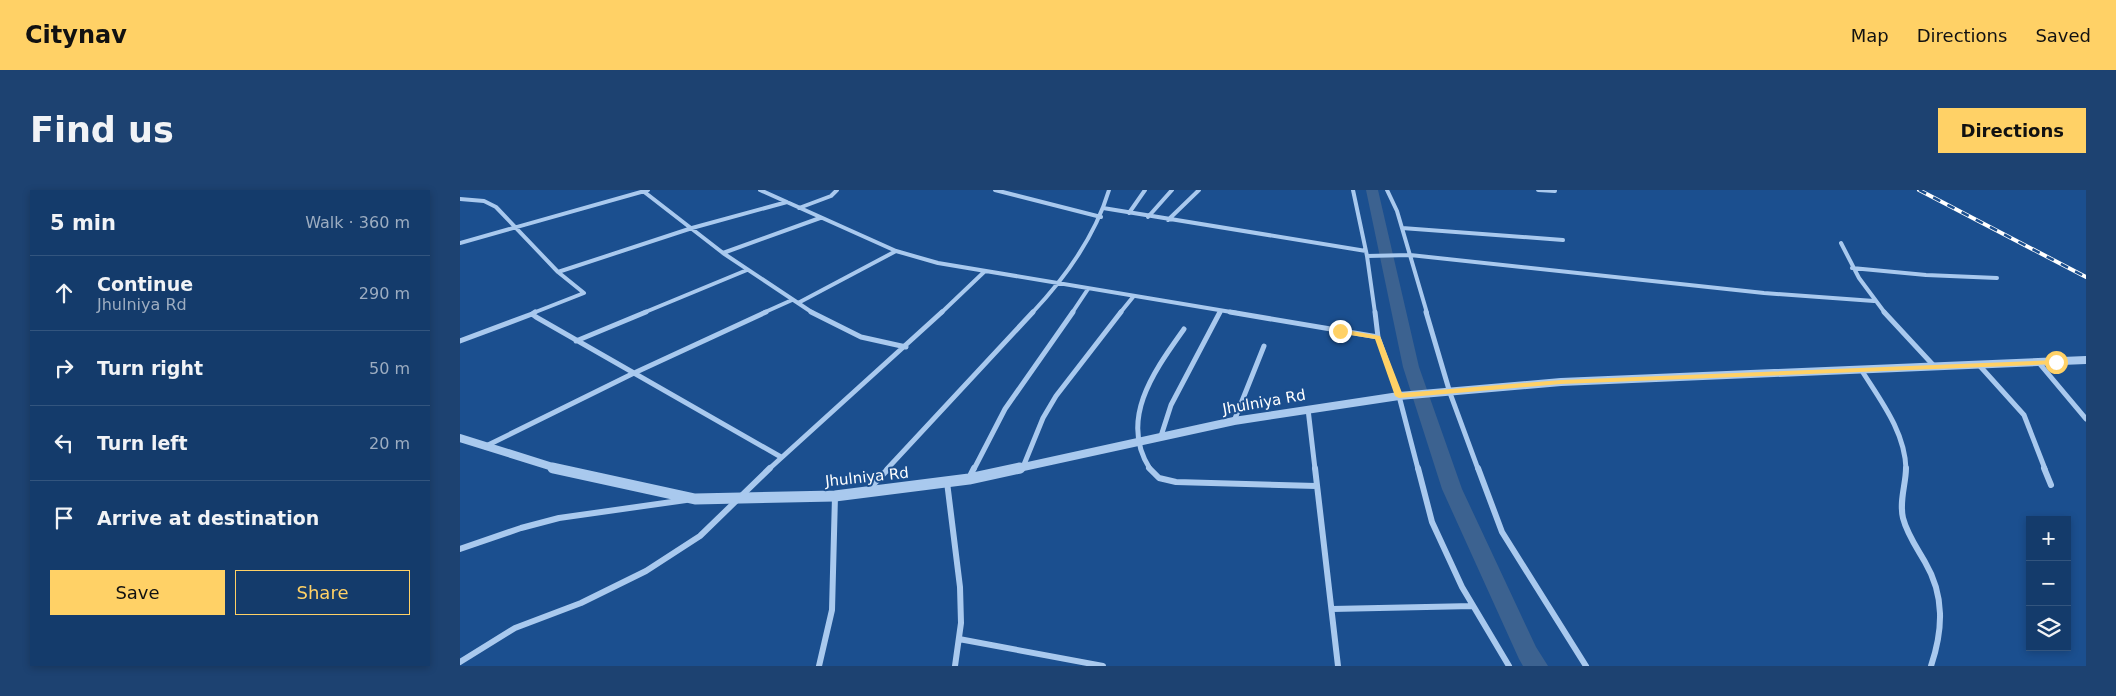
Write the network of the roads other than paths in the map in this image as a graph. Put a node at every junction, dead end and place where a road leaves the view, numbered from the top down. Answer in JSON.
{"nodes":[{"id":1,"x":760,"y":190,"type":"edge"},
{"id":2,"x":837,"y":190,"type":"edge"},
{"id":3,"x":995,"y":190,"type":"edge"},
{"id":4,"x":1109,"y":190,"type":"edge"},
{"id":5,"x":1145,"y":190,"type":"edge"},
{"id":6,"x":1172,"y":190,"type":"edge"},
{"id":7,"x":1199,"y":190,"type":"edge"},
{"id":8,"x":1353,"y":190,"type":"edge"},
{"id":9,"x":1387,"y":190,"type":"edge"},
{"id":10,"x":1538,"y":190,"type":"edge"},
{"id":11,"x":646,"y":191,"type":"edge"},
{"id":12,"x":1555,"y":192,"type":"dead end"},
{"id":13,"x":460,"y":199,"type":"edge"},
{"id":14,"x":787,"y":202,"type":"junction"},
{"id":15,"x":799,"y":208,"type":"junction"},
{"id":16,"x":1103,"y":208,"type":"junction"},
{"id":17,"x":1128,"y":213,"type":"junction"},
{"id":18,"x":1101,"y":217,"type":"junction"},
{"id":19,"x":1148,"y":217,"type":"junction"},
{"id":20,"x":821,"y":218,"type":"junction"},
{"id":21,"x":1168,"y":220,"type":"junction"},
{"id":22,"x":514,"y":227,"type":"junction"},
{"id":23,"x":692,"y":228,"type":"junction"},
{"id":24,"x":1402,"y":228,"type":"junction"},
{"id":25,"x":1562,"y":240,"type":"dead end"},
{"id":26,"x":460,"y":243,"type":"edge"},
{"id":27,"x":1841,"y":243,"type":"dead end"},
{"id":28,"x":896,"y":251,"type":"junction"},
{"id":29,"x":723,"y":253,"type":"junction"},
{"id":30,"x":1366,"y":254,"type":"junction"},
{"id":31,"x":1410,"y":255,"type":"junction"},
{"id":32,"x":1852,"y":268,"type":"junction"},
{"id":33,"x":747,"y":270,"type":"junction"},
{"id":34,"x":558,"y":272,"type":"junction"},
{"id":35,"x":984,"y":272,"type":"junction"},
{"id":36,"x":1997,"y":278,"type":"dead end"},
{"id":37,"x":1059,"y":284,"type":"junction"},
{"id":38,"x":1088,"y":289,"type":"junction"},
{"id":39,"x":1133,"y":297,"type":"junction"},
{"id":40,"x":792,"y":300,"type":"junction"},
{"id":41,"x":1874,"y":301,"type":"junction"},
{"id":42,"x":798,"y":303,"type":"junction"},
{"id":43,"x":1220,"y":312,"type":"junction"},
{"id":44,"x":532,"y":314,"type":"junction"},
{"id":45,"x":1184,"y":329,"type":"dead end"},
{"id":46,"x":1378,"y":337,"type":"junction"},
{"id":47,"x":460,"y":341,"type":"edge"},
{"id":48,"x":576,"y":341,"type":"junction"},
{"id":49,"x":1264,"y":346,"type":"dead end"},
{"id":50,"x":906,"y":347,"type":"junction"},
{"id":51,"x":2086,"y":360,"type":"edge"},
{"id":52,"x":2039,"y":363,"type":"junction"},
{"id":53,"x":1979,"y":366,"type":"junction"},
{"id":54,"x":1935,"y":368,"type":"junction"},
{"id":55,"x":1862,"y":371,"type":"junction"},
{"id":56,"x":632,"y":374,"type":"junction"},
{"id":57,"x":1450,"y":393,"type":"junction"},
{"id":58,"x":1432,"y":394,"type":"joint"},
{"id":59,"x":1399,"y":396,"type":"junction"},
{"id":60,"x":1308,"y":409,"type":"junction"},
{"id":61,"x":2086,"y":419,"type":"edge"},
{"id":62,"x":1234,"y":421,"type":"junction"},
{"id":63,"x":1161,"y":436,"type":"junction"},
{"id":64,"x":460,"y":438,"type":"edge"},
{"id":65,"x":1136,"y":443,"type":"junction"},
{"id":66,"x":483,"y":447,"type":"junction"},
{"id":67,"x":781,"y":457,"type":"junction"},
{"id":68,"x":1023,"y":467,"type":"junction"},
{"id":69,"x":969,"y":479,"type":"junction"},
{"id":70,"x":947,"y":482,"type":"junction"},
{"id":71,"x":2051,"y":485,"type":"dead end"},
{"id":72,"x":1316,"y":486,"type":"junction"},
{"id":73,"x":867,"y":492,"type":"junction"},
{"id":74,"x":835,"y":496,"type":"junction"},
{"id":75,"x":695,"y":499,"type":"junction"},
{"id":76,"x":737,"y":499,"type":"junction"},
{"id":77,"x":460,"y":549,"type":"edge"},
{"id":78,"x":1473,"y":606,"type":"junction"},
{"id":79,"x":1332,"y":609,"type":"junction"},
{"id":80,"x":959,"y":639,"type":"junction"},
{"id":81,"x":460,"y":662,"type":"edge"},
{"id":82,"x":819,"y":666,"type":"edge"},
{"id":83,"x":955,"y":666,"type":"edge"},
{"id":84,"x":1103,"y":666,"type":"edge"},
{"id":85,"x":1338,"y":666,"type":"edge"},
{"id":86,"x":1509,"y":666,"type":"edge"},
{"id":87,"x":1586,"y":666,"type":"edge"},
{"id":88,"x":1931,"y":666,"type":"edge"}],
"edges":[{"from":1,"to":14,"type":"street"},
{"from":2,"to":15,"type":"street"},
{"from":3,"to":18,"type":"street"},
{"from":4,"to":16,"type":"street"},
{"from":5,"to":17,"type":"street"},
{"from":6,"to":19,"type":"street"},
{"from":7,"to":21,"type":"street"},
{"from":8,"to":30,"type":"street"},
{"from":9,"to":24,"type":"street"},
{"from":10,"to":12,"type":"street"},
{"from":11,"to":22,"type":"street"},
{"from":11,"to":23,"type":"street"},
{"from":13,"to":22,"type":"street"},
{"from":14,"to":15,"type":"street"},
{"from":14,"to":23,"type":"street"},
{"from":15,"to":20,"type":"street"},
{"from":16,"to":17,"type":"street"},
{"from":16,"to":18,"type":"street"},
{"from":17,"to":19,"type":"street"},
{"from":18,"to":37,"type":"street"},
{"from":19,"to":21,"type":"street"},
{"from":20,"to":28,"type":"street"},
{"from":20,"to":29,"type":"street"},
{"from":21,"to":30,"type":"street"},
{"from":22,"to":26,"type":"street"},
{"from":22,"to":34,"type":"street"},
{"from":23,"to":29,"type":"street"},
{"from":23,"to":34,"type":"street"},
{"from":24,"to":25,"type":"street"},
{"from":24,"to":31,"type":"street"},
{"from":27,"to":32,"type":"street"},
{"from":28,"to":35,"type":"street"},
{"from":28,"to":42,"type":"street"},
{"from":29,"to":33,"type":"street"},
{"from":30,"to":31,"type":"street"},
{"from":30,"to":46,"type":"street"},
{"from":31,"to":41,"type":"street"},
{"from":31,"to":57,"type":"street"},
{"from":32,"to":36,"type":"street"},
{"from":32,"to":41,"type":"street"},
{"from":33,"to":40,"type":"street"},
{"from":33,"to":48,"type":"street"},
{"from":34,"to":44,"type":"street"},
{"from":35,"to":37,"type":"street"},
{"from":35,"to":50,"type":"street"},
{"from":37,"to":38,"type":"street"},
{"from":37,"to":73,"type":"street"},
{"from":38,"to":39,"type":"street"},
{"from":38,"to":69,"type":"street"},
{"from":39,"to":43,"type":"street"},
{"from":39,"to":68,"type":"street"},
{"from":40,"to":42,"type":"street"},
{"from":40,"to":56,"type":"street"},
{"from":41,"to":54,"type":"street"},
{"from":42,"to":50,"type":"street"},
{"from":43,"to":46,"type":"street"},
{"from":43,"to":63,"type":"street"},
{"from":44,"to":47,"type":"street"},
{"from":44,"to":48,"type":"street"},
{"from":45,"to":65,"type":"street"},
{"from":46,"to":59,"type":"street"},
{"from":48,"to":56,"type":"street"},
{"from":49,"to":62,"type":"street"},
{"from":50,"to":67,"type":"street"},
{"from":51,"to":52,"type":"street","name":"Jhulniya Rd"},
{"from":52,"to":53,"type":"street","name":"Jhulniya Rd"},
{"from":52,"to":61,"type":"street"},
{"from":53,"to":54,"type":"street","name":"Jhulniya Rd"},
{"from":53,"to":71,"type":"street"},
{"from":54,"to":55,"type":"street","name":"Jhulniya Rd"},
{"from":55,"to":57,"type":"street","name":"Jhulniya Rd"},
{"from":55,"to":88,"type":"street"},
{"from":56,"to":66,"type":"street"},
{"from":56,"to":67,"type":"street"},
{"from":57,"to":58,"type":"street","name":"Jhulniya Rd"},
{"from":57,"to":87,"type":"street"},
{"from":58,"to":59,"type":"street","name":"Jhulniya Rd"},
{"from":59,"to":60,"type":"street","name":"Jhulniya Rd"},
{"from":59,"to":78,"type":"street"},
{"from":60,"to":62,"type":"street","name":"Jhulniya Rd"},
{"from":60,"to":72,"type":"street"},
{"from":62,"to":63,"type":"street","name":"Jhulniya Rd"},
{"from":63,"to":65,"type":"street","name":"Jhulniya Rd"},
{"from":64,"to":66,"type":"street","name":"Jhulniya Rd"},
{"from":65,"to":68,"type":"street","name":"Jhulniya Rd"},
{"from":65,"to":72,"type":"street"},
{"from":66,"to":75,"type":"street","name":"Jhulniya Rd"},
{"from":67,"to":76,"type":"street"},
{"from":68,"to":69,"type":"street","name":"Jhulniya Rd"},
{"from":69,"to":70,"type":"street","name":"Jhulniya Rd"},
{"from":70,"to":73,"type":"street","name":"Jhulniya Rd"},
{"from":70,"to":80,"type":"street"},
{"from":72,"to":79,"type":"street"},
{"from":73,"to":74,"type":"street","name":"Jhulniya Rd"},
{"from":74,"to":76,"type":"street","name":"Jhulniya Rd"},
{"from":74,"to":82,"type":"street"},
{"from":75,"to":76,"type":"street","name":"Jhulniya Rd"},
{"from":75,"to":77,"type":"street"},
{"from":76,"to":81,"type":"street"},
{"from":78,"to":79,"type":"street"},
{"from":78,"to":86,"type":"street"},
{"from":79,"to":85,"type":"street"},
{"from":80,"to":83,"type":"street"},
{"from":80,"to":84,"type":"street"}]}
